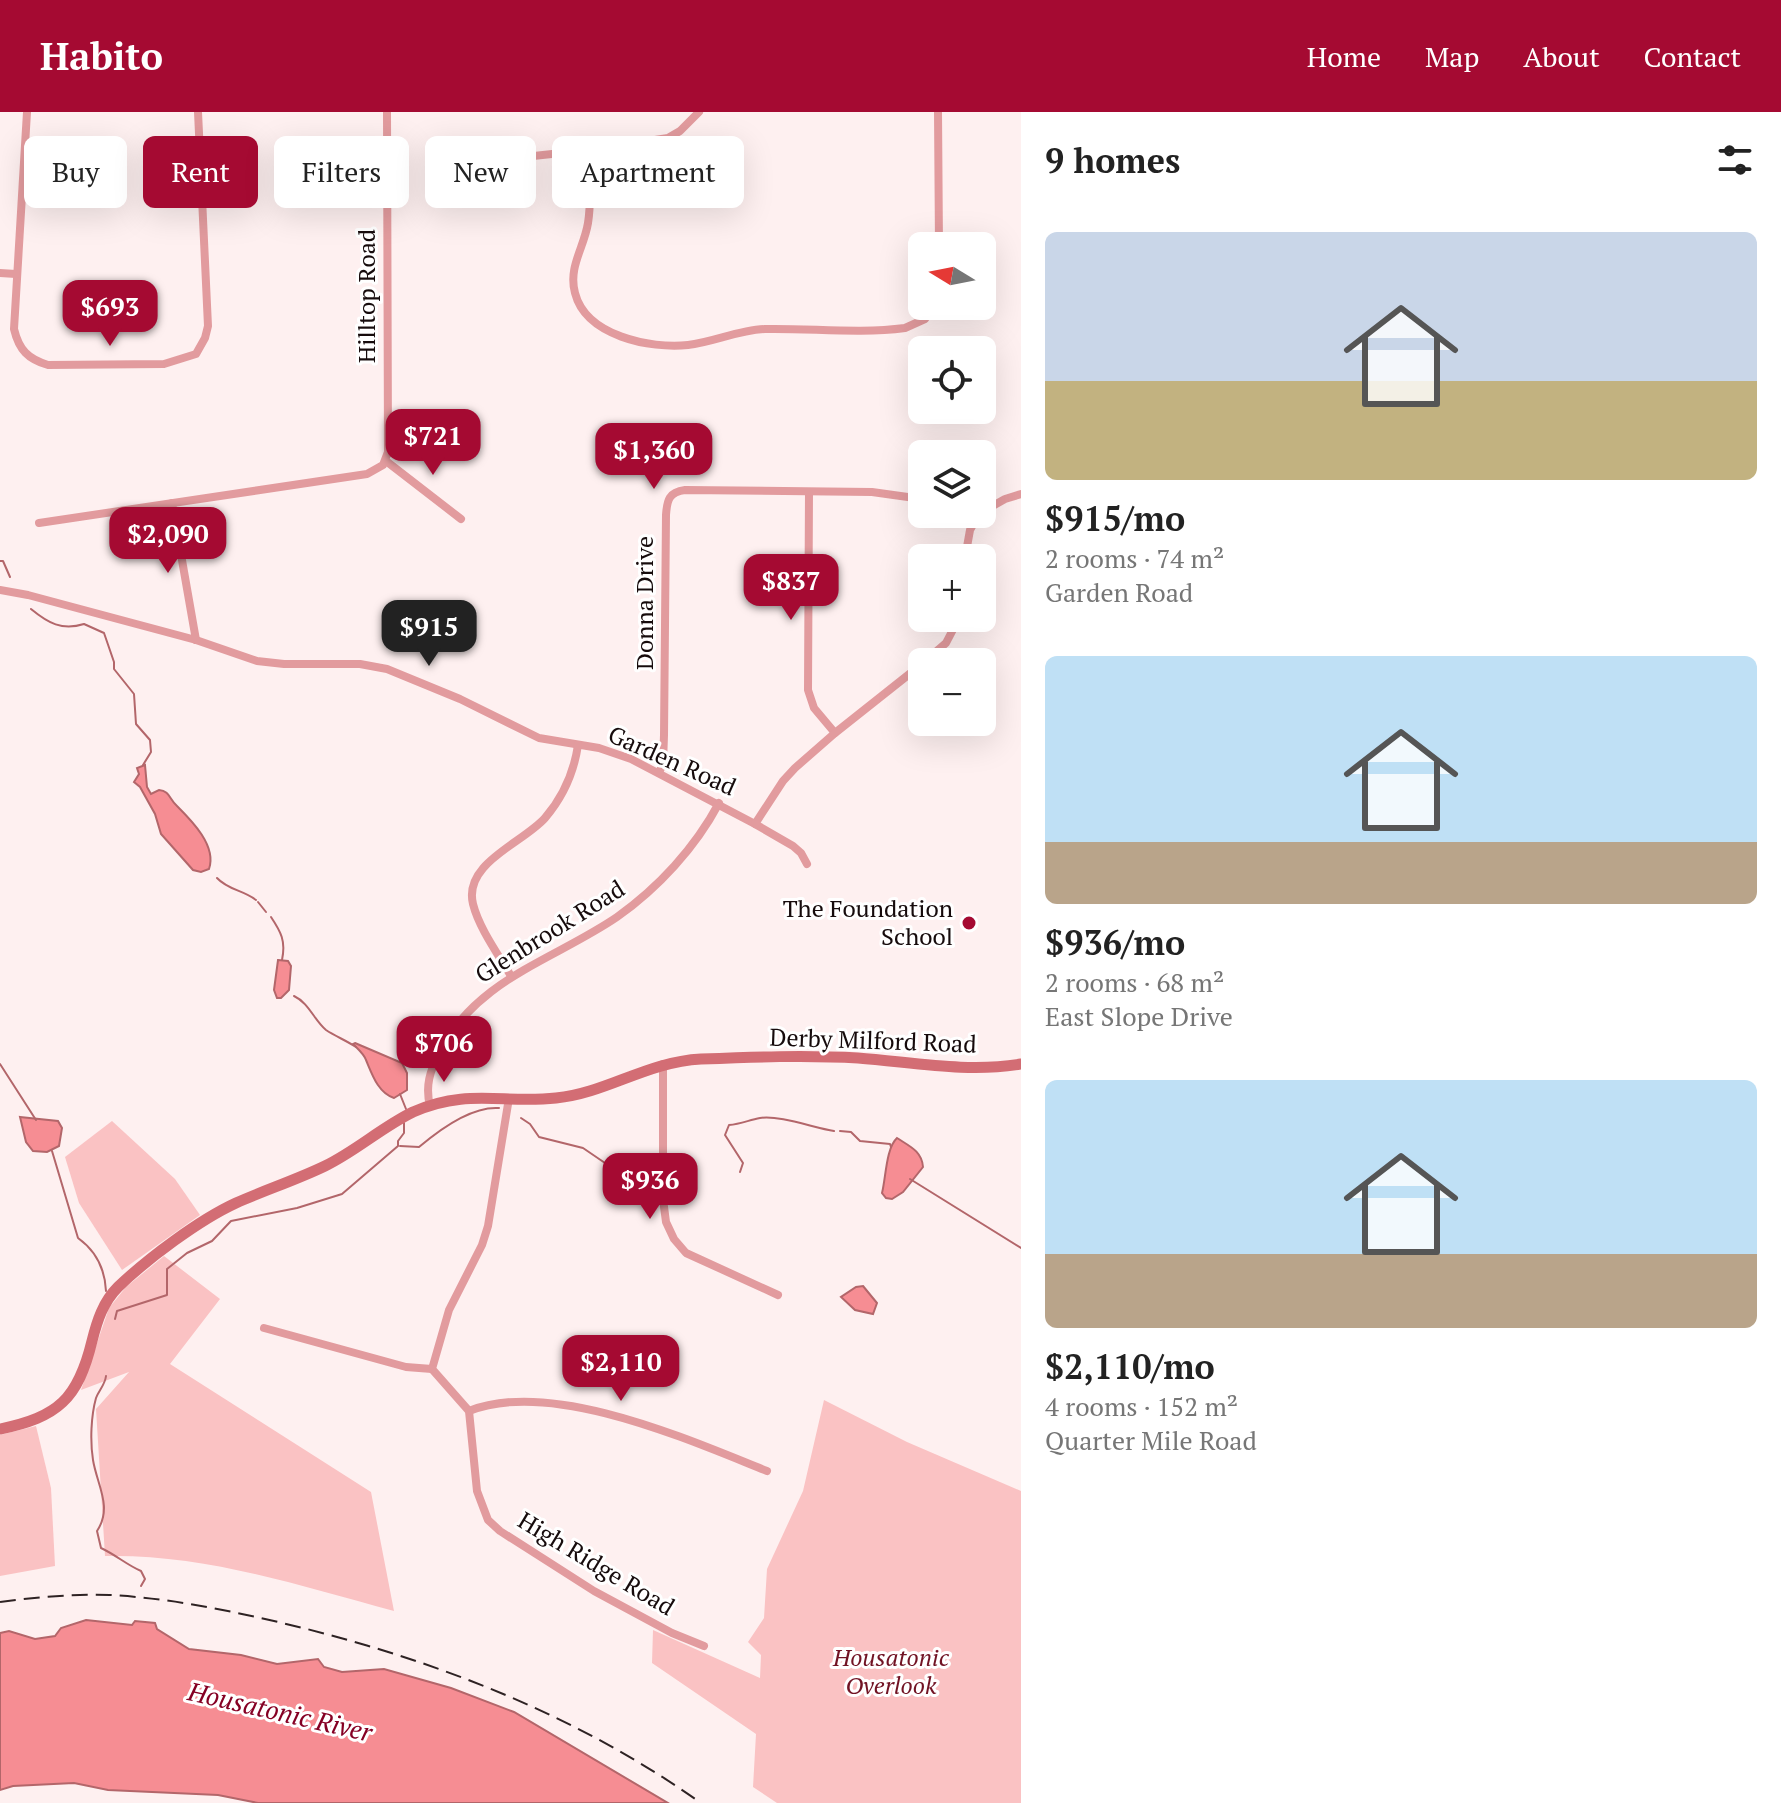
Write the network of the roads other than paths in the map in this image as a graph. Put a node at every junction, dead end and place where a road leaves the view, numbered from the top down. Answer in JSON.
{"nodes":[{"id":1,"x":27,"y":112,"type":"edge"},
{"id":2,"x":198,"y":112,"type":"edge"},
{"id":3,"x":387,"y":112,"type":"edge"},
{"id":4,"x":699,"y":112,"type":"edge"},
{"id":5,"x":938,"y":112,"type":"edge"},
{"id":6,"x":671,"y":136,"type":"edge"},
{"id":7,"x":588,"y":208,"type":"edge"},
{"id":8,"x":939,"y":232,"type":"edge"},
{"id":9,"x":0,"y":273,"type":"edge"},
{"id":10,"x":16,"y":274,"type":"junction"},
{"id":11,"x":923,"y":320,"type":"edge"},
{"id":12,"x":386,"y":461,"type":"junction"},
{"id":13,"x":809,"y":492,"type":"junction"},
{"id":14,"x":1021,"y":494,"type":"edge"},
{"id":15,"x":908,"y":497,"type":"edge"},
{"id":16,"x":172,"y":503,"type":"junction"},
{"id":17,"x":996,"y":504,"type":"edge"},
{"id":18,"x":461,"y":519,"type":"dead end"},
{"id":19,"x":39,"y":523,"type":"dead end"},
{"id":20,"x":0,"y":590,"type":"edge"},
{"id":21,"x":952,"y":632,"type":"edge"},
{"id":22,"x":196,"y":640,"type":"junction"},
{"id":23,"x":940,"y":648,"type":"edge"},
{"id":24,"x":908,"y":675,"type":"edge"},
{"id":25,"x":835,"y":733,"type":"junction"},
{"id":26,"x":578,"y":745,"type":"junction"},
{"id":27,"x":659,"y":773,"type":"junction"},
{"id":28,"x":719,"y":803,"type":"junction"},
{"id":29,"x":755,"y":824,"type":"junction"},
{"id":30,"x":807,"y":864,"type":"dead end"},
{"id":31,"x":511,"y":976,"type":"junction"},
{"id":32,"x":663,"y":1064,"type":"junction"},
{"id":33,"x":1021,"y":1064,"type":"edge"},
{"id":34,"x":509,"y":1098,"type":"junction"},
{"id":35,"x":430,"y":1106,"type":"junction"},
{"id":36,"x":778,"y":1295,"type":"dead end"},
{"id":37,"x":264,"y":1328,"type":"dead end"},
{"id":38,"x":432,"y":1369,"type":"junction"},
{"id":39,"x":469,"y":1411,"type":"junction"},
{"id":40,"x":0,"y":1429,"type":"edge"},
{"id":41,"x":767,"y":1471,"type":"dead end"},
{"id":42,"x":704,"y":1646,"type":"dead end"}],
"edges":[{"from":1,"to":10,"type":"street"},
{"from":2,"to":10,"type":"street"},
{"from":3,"to":12,"type":"street","name":"Hilltop Road"},
{"from":4,"to":6,"type":"street"},
{"from":5,"to":8,"type":"street"},
{"from":7,"to":11,"type":"street"},
{"from":9,"to":10,"type":"street"},
{"from":12,"to":16,"type":"street"},
{"from":12,"to":18,"type":"street"},
{"from":13,"to":15,"type":"street","name":"Donna Drive"},
{"from":13,"to":25,"type":"street"},
{"from":13,"to":27,"type":"street","name":"Donna Drive"},
{"from":14,"to":17,"type":"street"},
{"from":16,"to":19,"type":"street"},
{"from":16,"to":22,"type":"street"},
{"from":20,"to":22,"type":"street","name":"Garden Road"},
{"from":21,"to":23,"type":"street"},
{"from":22,"to":26,"type":"street","name":"Garden Road"},
{"from":24,"to":25,"type":"street"},
{"from":25,"to":29,"type":"street"},
{"from":26,"to":27,"type":"street","name":"Garden Road"},
{"from":26,"to":31,"type":"street"},
{"from":27,"to":28,"type":"street","name":"Garden Road"},
{"from":28,"to":29,"type":"street","name":"Garden Road"},
{"from":28,"to":31,"type":"street","name":"Glenbrook Road"},
{"from":29,"to":30,"type":"street","name":"Garden Road"},
{"from":31,"to":35,"type":"street","name":"Glenbrook Road"},
{"from":32,"to":33,"type":"main road","name":"Derby Milford Road"},
{"from":32,"to":34,"type":"main road","name":"Derby Milford Road"},
{"from":32,"to":36,"type":"street"},
{"from":34,"to":35,"type":"main road","name":"Derby Milford Road"},
{"from":34,"to":38,"type":"street"},
{"from":35,"to":40,"type":"main road","name":"Derby Milford Road"},
{"from":37,"to":38,"type":"street"},
{"from":38,"to":39,"type":"street"},
{"from":39,"to":41,"type":"street"},
{"from":39,"to":42,"type":"street","name":"High Ridge Road"}]}
